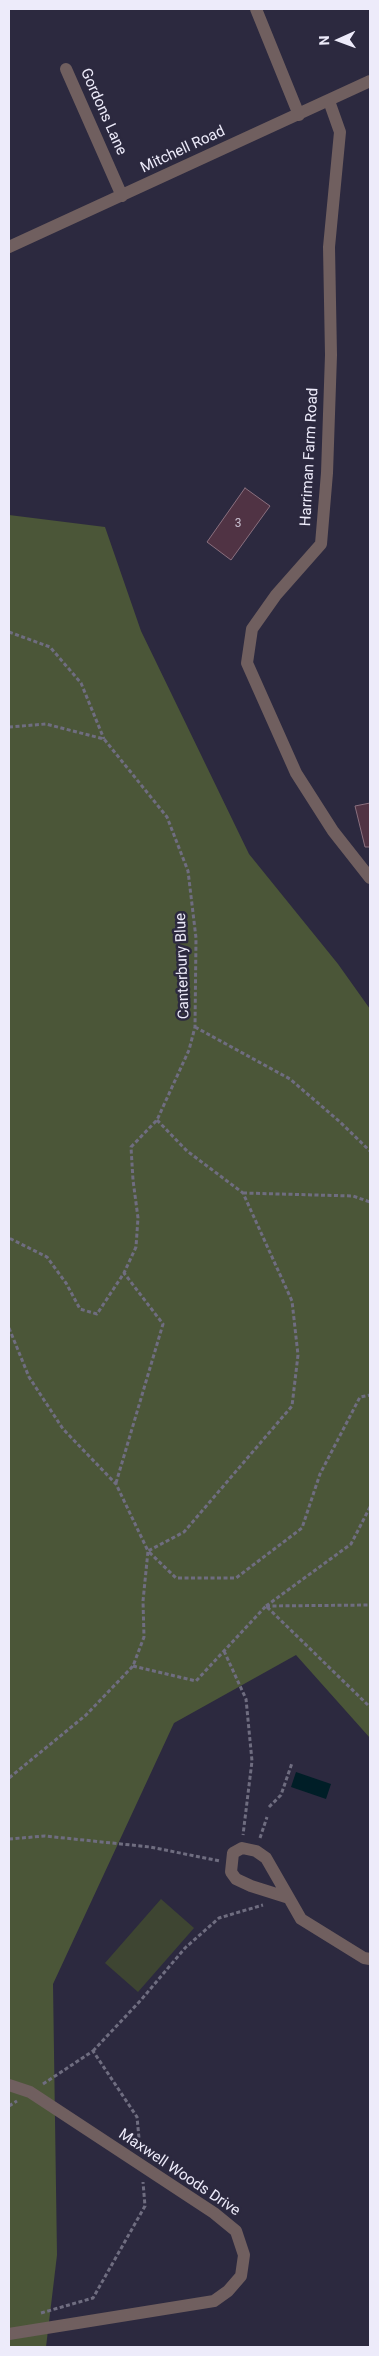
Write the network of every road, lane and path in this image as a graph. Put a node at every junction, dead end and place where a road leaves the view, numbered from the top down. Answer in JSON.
{"nodes":[{"id":1,"x":256,"y":9,"type":"edge"},
{"id":2,"x":66,"y":69,"type":"dead end"},
{"id":3,"x":370,"y":81,"type":"edge"},
{"id":4,"x":329,"y":101,"type":"junction"},
{"id":5,"x":299,"y":115,"type":"junction"},
{"id":6,"x":122,"y":196,"type":"junction"},
{"id":7,"x":9,"y":247,"type":"edge"},
{"id":8,"x":9,"y":632,"type":"edge"},
{"id":9,"x":9,"y":727,"type":"edge"},
{"id":10,"x":104,"y":739,"type":"junction"},
{"id":11,"x":370,"y":878,"type":"edge"},
{"id":12,"x":195,"y":1027,"type":"junction"},
{"id":13,"x":157,"y":1120,"type":"junction"},
{"id":14,"x":370,"y":1151,"type":"edge"},
{"id":15,"x":243,"y":1193,"type":"junction"},
{"id":16,"x":370,"y":1202,"type":"edge"},
{"id":17,"x":9,"y":1238,"type":"edge"},
{"id":18,"x":124,"y":1273,"type":"junction"},
{"id":19,"x":9,"y":1328,"type":"edge"},
{"id":20,"x":370,"y":1395,"type":"edge"},
{"id":21,"x":116,"y":1484,"type":"junction"},
{"id":22,"x":370,"y":1508,"type":"edge"},
{"id":23,"x":148,"y":1551,"type":"junction"},
{"id":24,"x":370,"y":1605,"type":"edge"},
{"id":25,"x":266,"y":1606,"type":"junction"},
{"id":26,"x":224,"y":1651,"type":"junction"},
{"id":27,"x":133,"y":1666,"type":"junction"},
{"id":28,"x":370,"y":1707,"type":"edge"},
{"id":29,"x":292,"y":1763,"type":"dead end"},
{"id":30,"x":9,"y":1778,"type":"edge"},
{"id":31,"x":269,"y":1807,"type":"dead end"},
{"id":32,"x":266,"y":1817,"type":"dead end"},
{"id":33,"x":9,"y":1839,"type":"edge"},
{"id":34,"x":242,"y":1848,"type":"junction"},
{"id":35,"x":256,"y":1850,"type":"junction"},
{"id":36,"x":230,"y":1863,"type":"junction"},
{"id":37,"x":289,"y":1898,"type":"junction"},
{"id":38,"x":370,"y":1959,"type":"edge"},
{"id":39,"x":93,"y":2051,"type":"junction"},
{"id":40,"x":9,"y":2085,"type":"edge"},
{"id":41,"x":30,"y":2092,"type":"junction"},
{"id":42,"x":9,"y":2106,"type":"edge"},
{"id":43,"x":141,"y":2166,"type":"junction"},
{"id":44,"x":37,"y":2314,"type":"dead end"},
{"id":45,"x":9,"y":2334,"type":"edge"}],
"edges":[{"from":1,"to":5,"type":"street"},
{"from":2,"to":6,"type":"street","name":"Gordons Lane"},
{"from":3,"to":4,"type":"street","name":"Mitchell Road"},
{"from":4,"to":5,"type":"street","name":"Mitchell Road"},
{"from":4,"to":11,"type":"street","name":"Harriman Farm Road"},
{"from":5,"to":6,"type":"street","name":"Mitchell Road"},
{"from":6,"to":7,"type":"street","name":"Mitchell Road"},
{"from":8,"to":10,"type":"path","name":"Canterbury Blue"},
{"from":9,"to":10,"type":"path"},
{"from":10,"to":12,"type":"path","name":"Canterbury Blue"},
{"from":12,"to":13,"type":"path","name":"Canterbury Blue"},
{"from":12,"to":14,"type":"path"},
{"from":13,"to":15,"type":"path"},
{"from":13,"to":18,"type":"path","name":"Canterbury Blue"},
{"from":15,"to":16,"type":"path"},
{"from":15,"to":23,"type":"path"},
{"from":17,"to":18,"type":"path","name":"Canterbury Blue"},
{"from":18,"to":21,"type":"path"},
{"from":19,"to":21,"type":"path"},
{"from":20,"to":23,"type":"path"},
{"from":21,"to":23,"type":"path"},
{"from":22,"to":25,"type":"path"},
{"from":23,"to":27,"type":"path"},
{"from":24,"to":25,"type":"path"},
{"from":25,"to":26,"type":"path"},
{"from":25,"to":28,"type":"path"},
{"from":26,"to":27,"type":"path"},
{"from":26,"to":34,"type":"path"},
{"from":27,"to":30,"type":"path"},
{"from":29,"to":31,"type":"path"},
{"from":32,"to":35,"type":"path"},
{"from":33,"to":36,"type":"path"},
{"from":34,"to":35,"type":"street"},
{"from":34,"to":36,"type":"street"},
{"from":35,"to":37,"type":"street"},
{"from":36,"to":37,"type":"street"},
{"from":37,"to":38,"type":"street"},
{"from":37,"to":39,"type":"path"},
{"from":39,"to":41,"type":"path"},
{"from":39,"to":43,"type":"path"},
{"from":40,"to":41,"type":"street","name":"Maxwell Woods Drive"},
{"from":41,"to":42,"type":"path"},
{"from":41,"to":43,"type":"street","name":"Maxwell Woods Drive"},
{"from":43,"to":44,"type":"path"},
{"from":43,"to":45,"type":"street","name":"Maxwell Woods Drive"}]}
